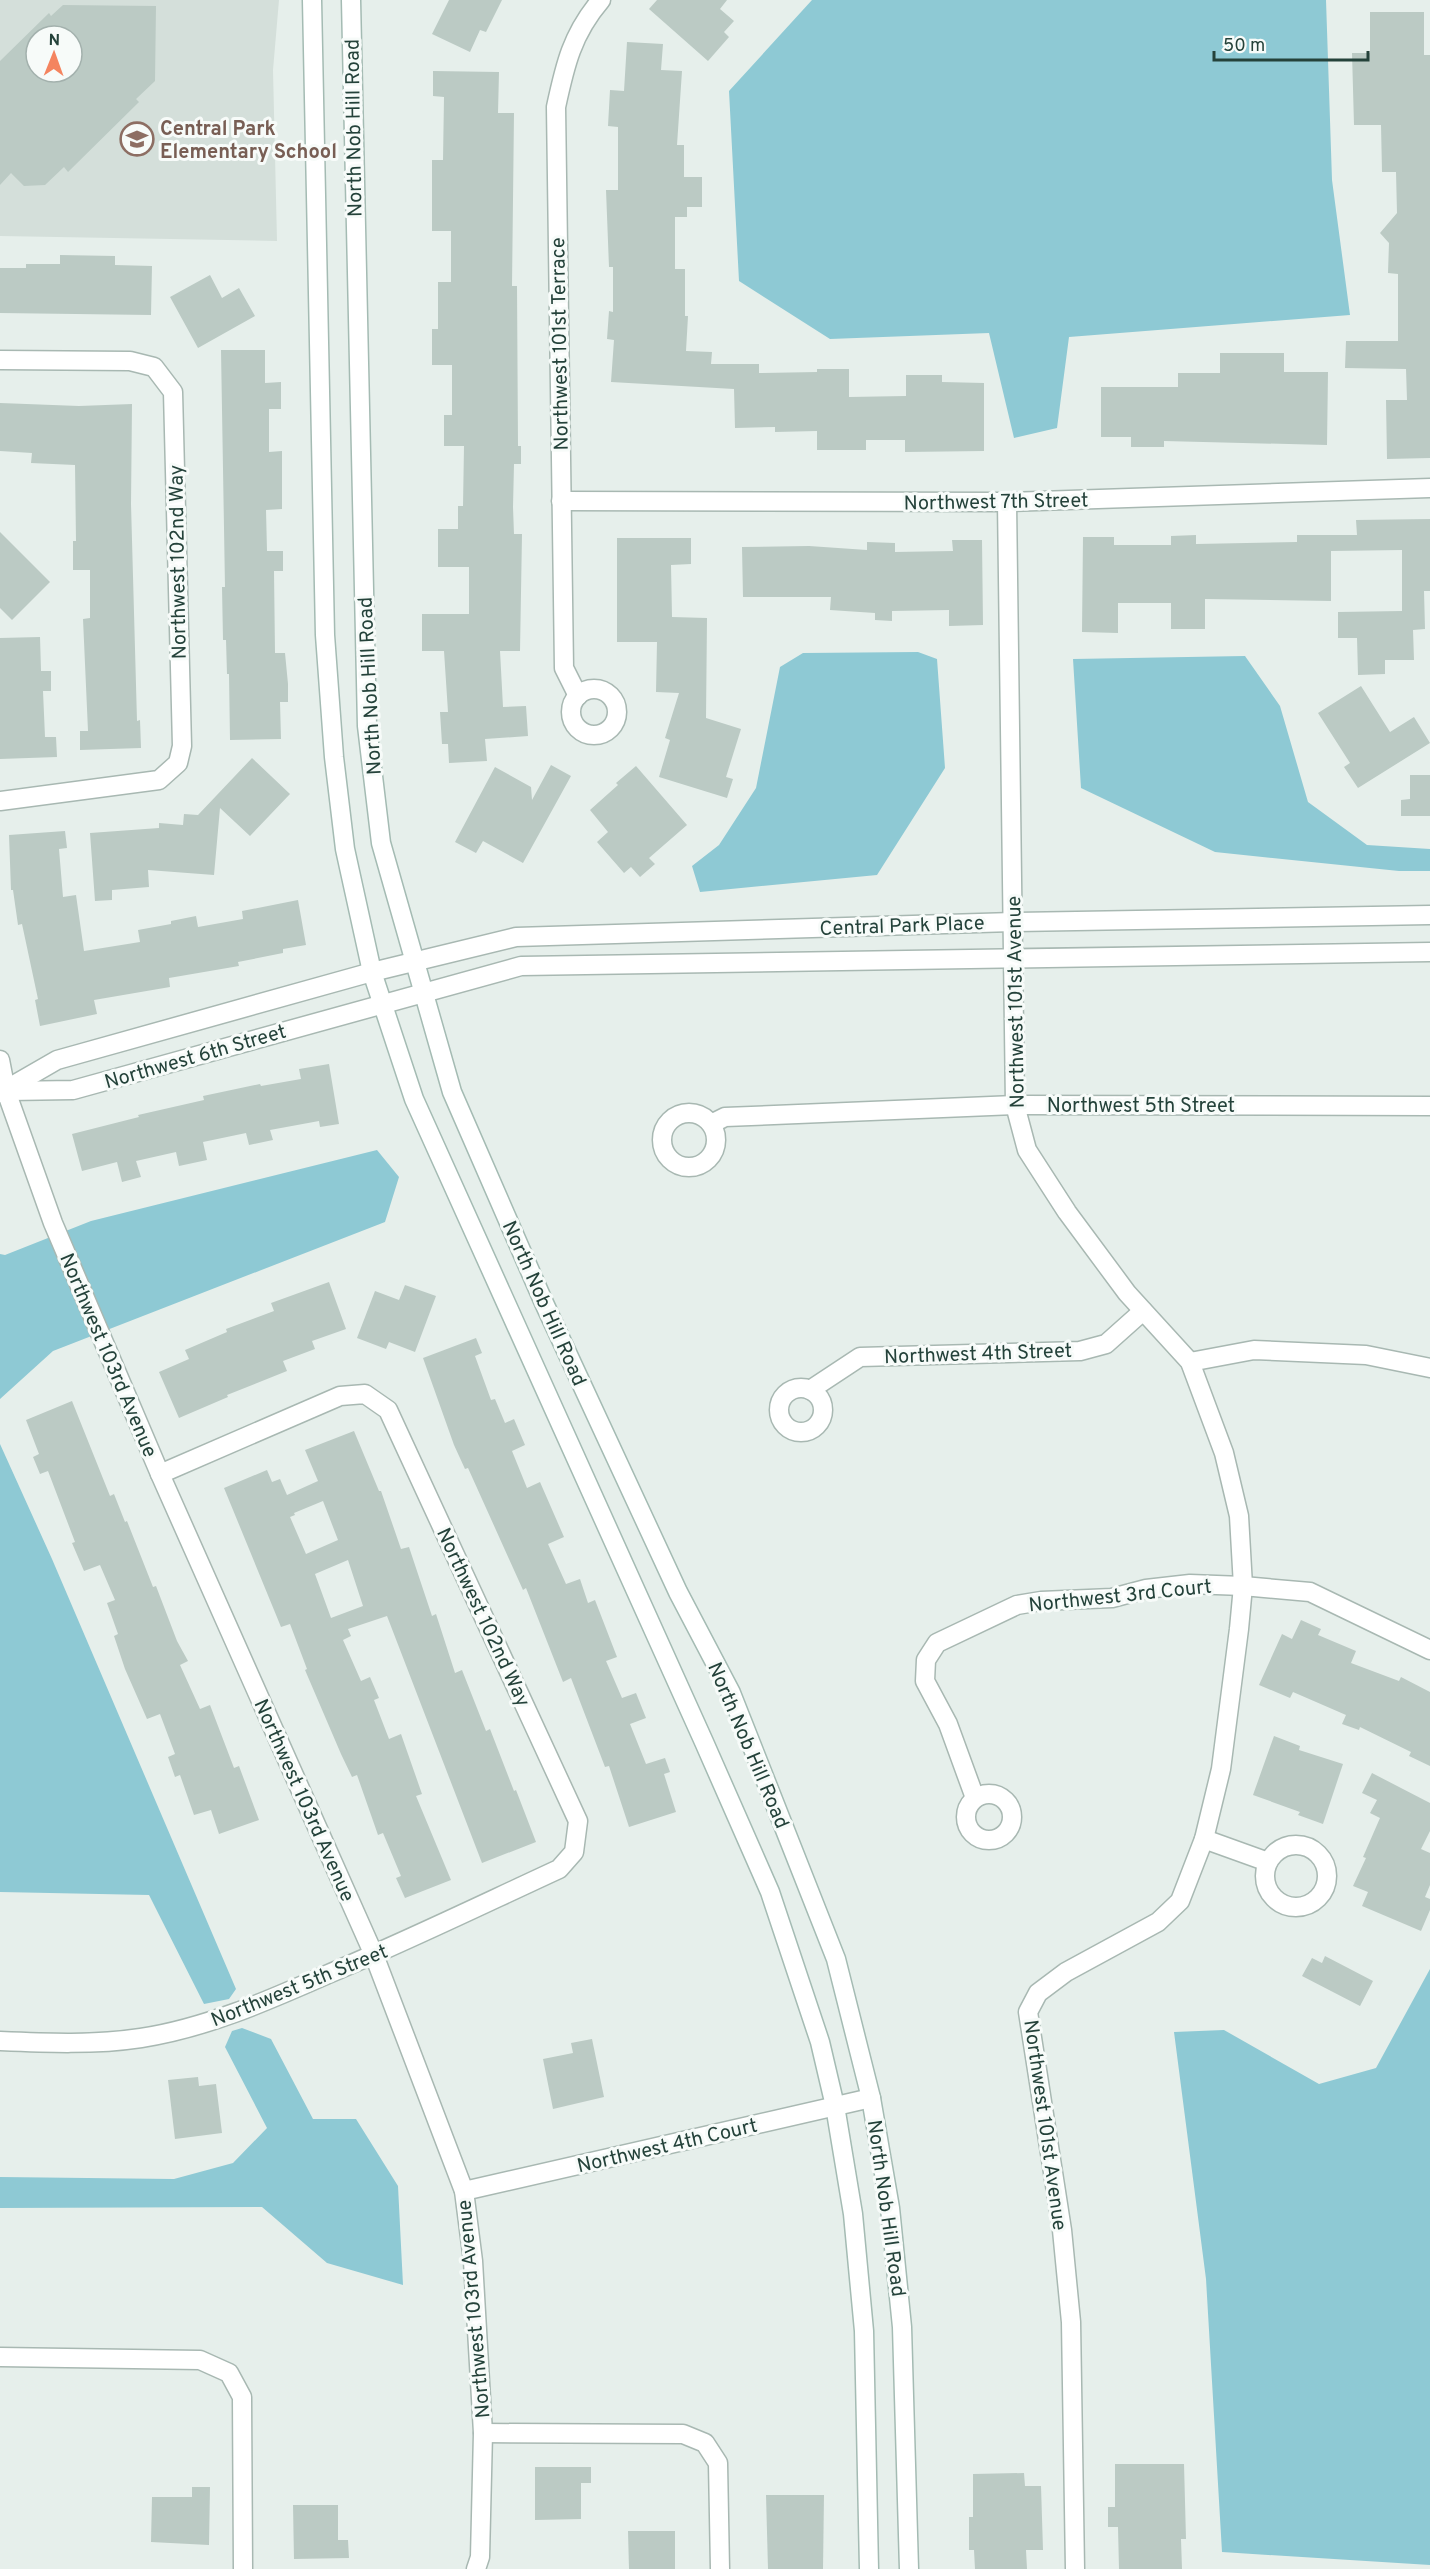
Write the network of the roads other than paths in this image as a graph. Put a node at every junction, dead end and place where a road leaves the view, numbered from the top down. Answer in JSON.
{"nodes":[{"id":1,"x":312,"y":0,"type":"edge"},
{"id":2,"x":351,"y":0,"type":"edge"},
{"id":3,"x":601,"y":0,"type":"edge"},
{"id":4,"x":0,"y":360,"type":"edge"},
{"id":5,"x":1430,"y":488,"type":"edge"},
{"id":6,"x":561,"y":501,"type":"junction"},
{"id":7,"x":1007,"y":502,"type":"junction"},
{"id":8,"x":578,"y":696,"type":"dead end"},
{"id":9,"x":0,"y":801,"type":"edge"},
{"id":10,"x":1430,"y":915,"type":"edge"},
{"id":11,"x":1013,"y":921,"type":"junction"},
{"id":12,"x":1430,"y":952,"type":"edge"},
{"id":13,"x":1014,"y":959,"type":"junction"},
{"id":14,"x":413,"y":962,"type":"junction"},
{"id":15,"x":372,"y":972,"type":"junction"},
{"id":16,"x":423,"y":994,"type":"junction"},
{"id":17,"x":382,"y":1004,"type":"junction"},
{"id":18,"x":0,"y":1060,"type":"edge"},
{"id":19,"x":3,"y":1092,"type":"edge"},
{"id":20,"x":1015,"y":1105,"type":"junction"},
{"id":21,"x":1430,"y":1106,"type":"edge"},
{"id":22,"x":711,"y":1124,"type":"dead end"},
{"id":23,"x":1143,"y":1311,"type":"junction"},
{"id":24,"x":1190,"y":1362,"type":"junction"},
{"id":25,"x":1430,"y":1368,"type":"edge"},
{"id":26,"x":810,"y":1390,"type":"dead end"},
{"id":27,"x":160,"y":1474,"type":"junction"},
{"id":28,"x":1243,"y":1586,"type":"junction"},
{"id":29,"x":1430,"y":1650,"type":"edge"},
{"id":30,"x":975,"y":1798,"type":"dead end"},
{"id":31,"x":1204,"y":1839,"type":"junction"},
{"id":32,"x":574,"y":1852,"type":"joint"},
{"id":33,"x":1268,"y":1862,"type":"dead end"},
{"id":34,"x":374,"y":1955,"type":"junction"},
{"id":35,"x":0,"y":2041,"type":"edge"},
{"id":36,"x":871,"y":2098,"type":"junction"},
{"id":37,"x":835,"y":2106,"type":"junction"},
{"id":38,"x":464,"y":2191,"type":"junction"},
{"id":39,"x":0,"y":2357,"type":"edge"},
{"id":40,"x":483,"y":2433,"type":"junction"},
{"id":41,"x":243,"y":2569,"type":"edge"},
{"id":42,"x":476,"y":2569,"type":"edge"},
{"id":43,"x":720,"y":2569,"type":"edge"},
{"id":44,"x":869,"y":2569,"type":"edge"},
{"id":45,"x":909,"y":2569,"type":"edge"},
{"id":46,"x":1075,"y":2569,"type":"edge"}],
"edges":[{"from":1,"to":15,"type":"street","name":"North Nob Hill Road"},
{"from":2,"to":14,"type":"street","name":"North Nob Hill Road"},
{"from":3,"to":6,"type":"street","name":"Northwest 101st Terrace"},
{"from":4,"to":9,"type":"street","name":"Northwest 102nd Way"},
{"from":5,"to":7,"type":"street","name":"Northwest 7th Street"},
{"from":6,"to":7,"type":"street","name":"Northwest 7th Street"},
{"from":6,"to":8,"type":"street","name":"Northwest 101st Terrace"},
{"from":7,"to":11,"type":"street","name":"Northwest 101st Avenue"},
{"from":10,"to":11,"type":"street","name":"Central Park Place"},
{"from":11,"to":13,"type":"street","name":"Northwest 101st Avenue"},
{"from":11,"to":14,"type":"street","name":"Central Park Place"},
{"from":12,"to":13,"type":"street","name":"Central Park Place"},
{"from":13,"to":16,"type":"street","name":"Central Park Place"},
{"from":13,"to":20,"type":"street","name":"Northwest 101st Avenue"},
{"from":14,"to":15,"type":"street","name":"Central Park Place"},
{"from":14,"to":16,"type":"street","name":"North Nob Hill Road"},
{"from":15,"to":17,"type":"street","name":"North Nob Hill Road"},
{"from":15,"to":19,"type":"street","name":"Northwest 6th Street"},
{"from":16,"to":17,"type":"street","name":"Central Park Place"},
{"from":16,"to":36,"type":"street","name":"North Nob Hill Road"},
{"from":17,"to":19,"type":"street","name":"Northwest 6th Street"},
{"from":17,"to":37,"type":"street","name":"North Nob Hill Road"},
{"from":18,"to":19,"type":"street","name":"Northwest 103rd Avenue"},
{"from":19,"to":27,"type":"street","name":"Northwest 103rd Avenue"},
{"from":20,"to":21,"type":"street","name":"Northwest 5th Street"},
{"from":20,"to":22,"type":"street","name":"Northwest 5th Street"},
{"from":20,"to":23,"type":"street","name":"Northwest 101st Avenue"},
{"from":23,"to":24,"type":"street","name":"Northwest 101st Avenue"},
{"from":23,"to":26,"type":"street","name":"Northwest 4th Street"},
{"from":24,"to":25,"type":"street"},
{"from":24,"to":28,"type":"street","name":"Northwest 101st Avenue"},
{"from":27,"to":32,"type":"street","name":"Northwest 102nd Way"},
{"from":27,"to":34,"type":"street","name":"Northwest 103rd Avenue"},
{"from":28,"to":29,"type":"street","name":"Northwest 3rd Court"},
{"from":28,"to":30,"type":"street","name":"Northwest 3rd Court"},
{"from":28,"to":31,"type":"street","name":"Northwest 101st Avenue"},
{"from":31,"to":33,"type":"street"},
{"from":31,"to":46,"type":"street","name":"Northwest 101st Avenue"},
{"from":32,"to":34,"type":"street","name":"Northwest 5th Street"},
{"from":34,"to":35,"type":"street","name":"Northwest 5th Street"},
{"from":34,"to":38,"type":"street","name":"Northwest 103rd Avenue"},
{"from":36,"to":37,"type":"street","name":"Northwest 4th Court"},
{"from":36,"to":45,"type":"street","name":"North Nob Hill Road"},
{"from":37,"to":38,"type":"street","name":"Northwest 4th Court"},
{"from":37,"to":44,"type":"street","name":"North Nob Hill Road"},
{"from":38,"to":40,"type":"street","name":"Northwest 103rd Avenue"},
{"from":39,"to":41,"type":"street"},
{"from":40,"to":42,"type":"street","name":"Northwest 103rd Avenue"},
{"from":40,"to":43,"type":"street"}]}
